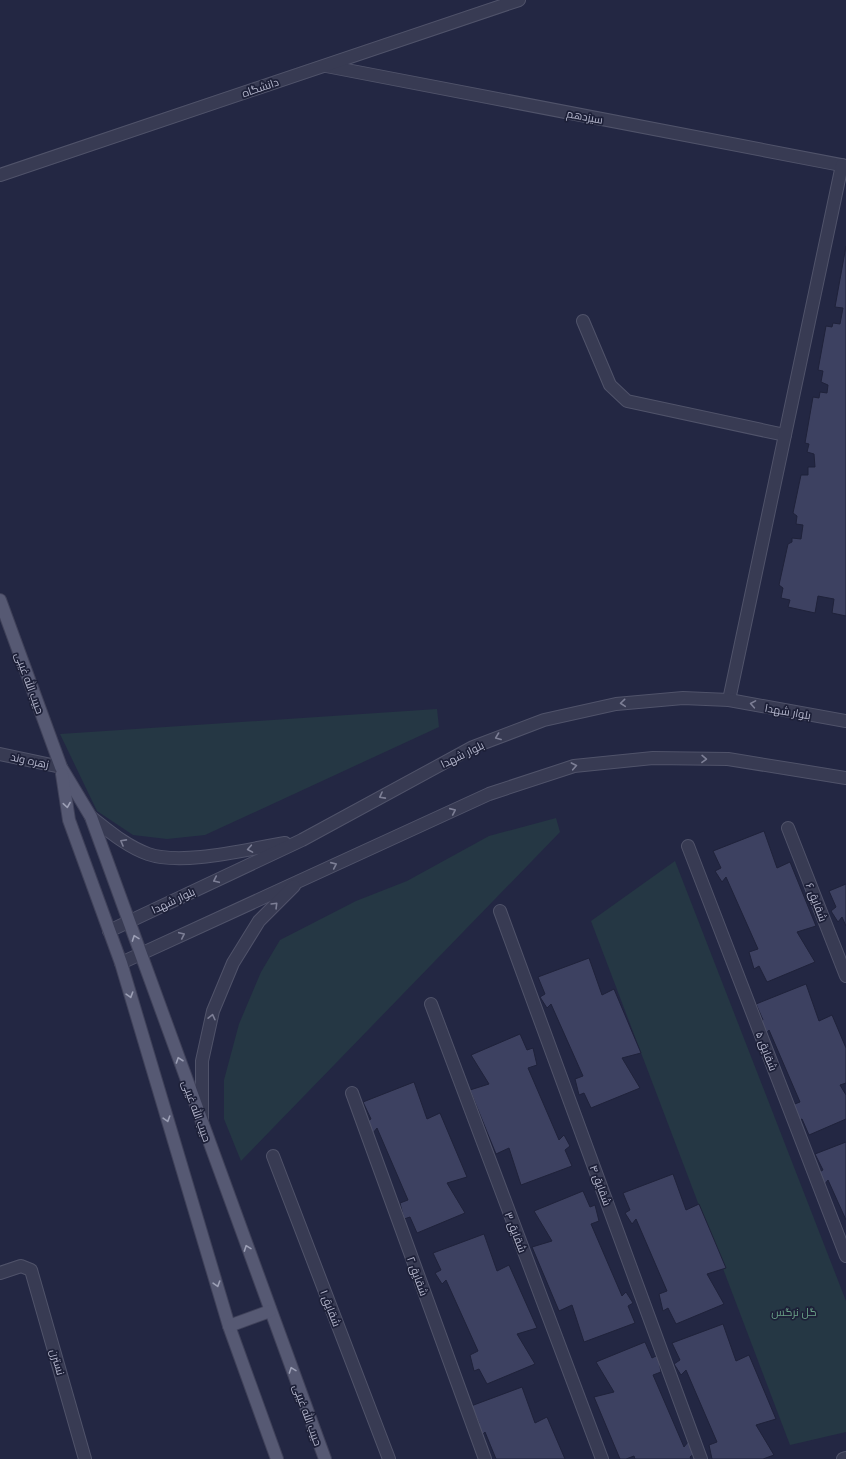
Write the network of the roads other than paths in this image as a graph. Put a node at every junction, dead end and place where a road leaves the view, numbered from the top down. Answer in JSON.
{"nodes":[{"id":1,"x":519,"y":0,"type":"edge"},
{"id":2,"x":325,"y":66,"type":"junction"},
{"id":3,"x":844,"y":166,"type":"edge"},
{"id":4,"x":0,"y":175,"type":"edge"},
{"id":5,"x":583,"y":321,"type":"dead end"},
{"id":6,"x":785,"y":435,"type":"junction"},
{"id":7,"x":0,"y":600,"type":"edge"},
{"id":8,"x":729,"y":700,"type":"junction"},
{"id":9,"x":846,"y":721,"type":"edge"},
{"id":10,"x":0,"y":754,"type":"edge"},
{"id":11,"x":61,"y":767,"type":"junction"},
{"id":12,"x":846,"y":778,"type":"edge"},
{"id":13,"x":91,"y":817,"type":"junction"},
{"id":14,"x":788,"y":828,"type":"dead end"},
{"id":15,"x":302,"y":840,"type":"junction"},
{"id":16,"x":688,"y":846,"type":"dead end"},
{"id":17,"x":299,"y":881,"type":"junction"},
{"id":18,"x":500,"y":911,"type":"dead end"},
{"id":19,"x":129,"y":921,"type":"junction"},
{"id":20,"x":109,"y":931,"type":"junction"},
{"id":21,"x":141,"y":954,"type":"junction"},
{"id":22,"x":121,"y":963,"type":"junction"},
{"id":23,"x":846,"y":976,"type":"edge"},
{"id":24,"x":431,"y":1004,"type":"dead end"},
{"id":25,"x":352,"y":1093,"type":"dead end"},
{"id":26,"x":202,"y":1125,"type":"junction"},
{"id":27,"x":273,"y":1156,"type":"dead end"},
{"id":28,"x":846,"y":1256,"type":"edge"},
{"id":29,"x":0,"y":1273,"type":"edge"},
{"id":30,"x":270,"y":1311,"type":"junction"},
{"id":31,"x":229,"y":1326,"type":"junction"},
{"id":32,"x":85,"y":1459,"type":"edge"},
{"id":33,"x":277,"y":1459,"type":"edge"},
{"id":34,"x":325,"y":1459,"type":"edge"},
{"id":35,"x":389,"y":1459,"type":"edge"},
{"id":36,"x":485,"y":1459,"type":"edge"},
{"id":37,"x":602,"y":1459,"type":"edge"},
{"id":38,"x":701,"y":1459,"type":"edge"}],
"edges":[{"from":1,"to":2,"type":"street","name":"دانشگاه"},
{"from":2,"to":3,"type":"street","name":"سیزدهم"},
{"from":2,"to":4,"type":"street","name":"دانشگاه"},
{"from":3,"to":6,"type":"street"},
{"from":5,"to":6,"type":"street"},
{"from":6,"to":8,"type":"street"},
{"from":7,"to":11,"type":"main road","name":"حبیب الله غیبی"},
{"from":9,"to":8,"type":"street","name":"بلوار شهدا","one_way":true},
{"from":8,"to":15,"type":"street","name":"بلوار شهدا","one_way":true},
{"from":10,"to":11,"type":"street","name":"زهره وند"},
{"from":11,"to":13,"type":"main road","name":"حبیب الله غیبی"},
{"from":11,"to":20,"type":"main road","name":"حبیب الله غیبی","one_way":true},
{"from":17,"to":12,"type":"street","one_way":true},
{"from":15,"to":13,"type":"street","one_way":true},
{"from":13,"to":19,"type":"main road","name":"حبیب الله غیبی"},
{"from":14,"to":23,"type":"street","name":"شقایق ۶"},
{"from":15,"to":19,"type":"street","name":"بلوار شهدا","one_way":true},
{"from":16,"to":28,"type":"street","name":"شقایق ۵"},
{"from":21,"to":17,"type":"street","one_way":true},
{"from":26,"to":17,"type":"street","one_way":true},
{"from":18,"to":38,"type":"street","name":"شقایق ۴"},
{"from":19,"to":20,"type":"street","name":"بلوار شهدا"},
{"from":21,"to":19,"type":"main road","name":"حبیب الله غیبی","one_way":true},
{"from":20,"to":22,"type":"main road","name":"حبیب الله غیبی"},
{"from":21,"to":22,"type":"street"},
{"from":26,"to":21,"type":"main road","name":"حبیب الله غیبی","one_way":true},
{"from":22,"to":31,"type":"main road","name":"حبیب الله غیبی","one_way":true},
{"from":24,"to":37,"type":"street","name":"شقایق ۳"},
{"from":25,"to":36,"type":"street","name":"شقایق ۲"},
{"from":30,"to":26,"type":"main road","name":"حبیب الله غیبی","one_way":true},
{"from":27,"to":35,"type":"street","name":"شقایق ۱"},
{"from":29,"to":32,"type":"street","name":"نسترن"},
{"from":30,"to":31,"type":"main road"},
{"from":34,"to":30,"type":"main road","name":"حبیب الله غیبی","one_way":true},
{"from":31,"to":33,"type":"main road","name":"حبیب الله غیبی"}]}
